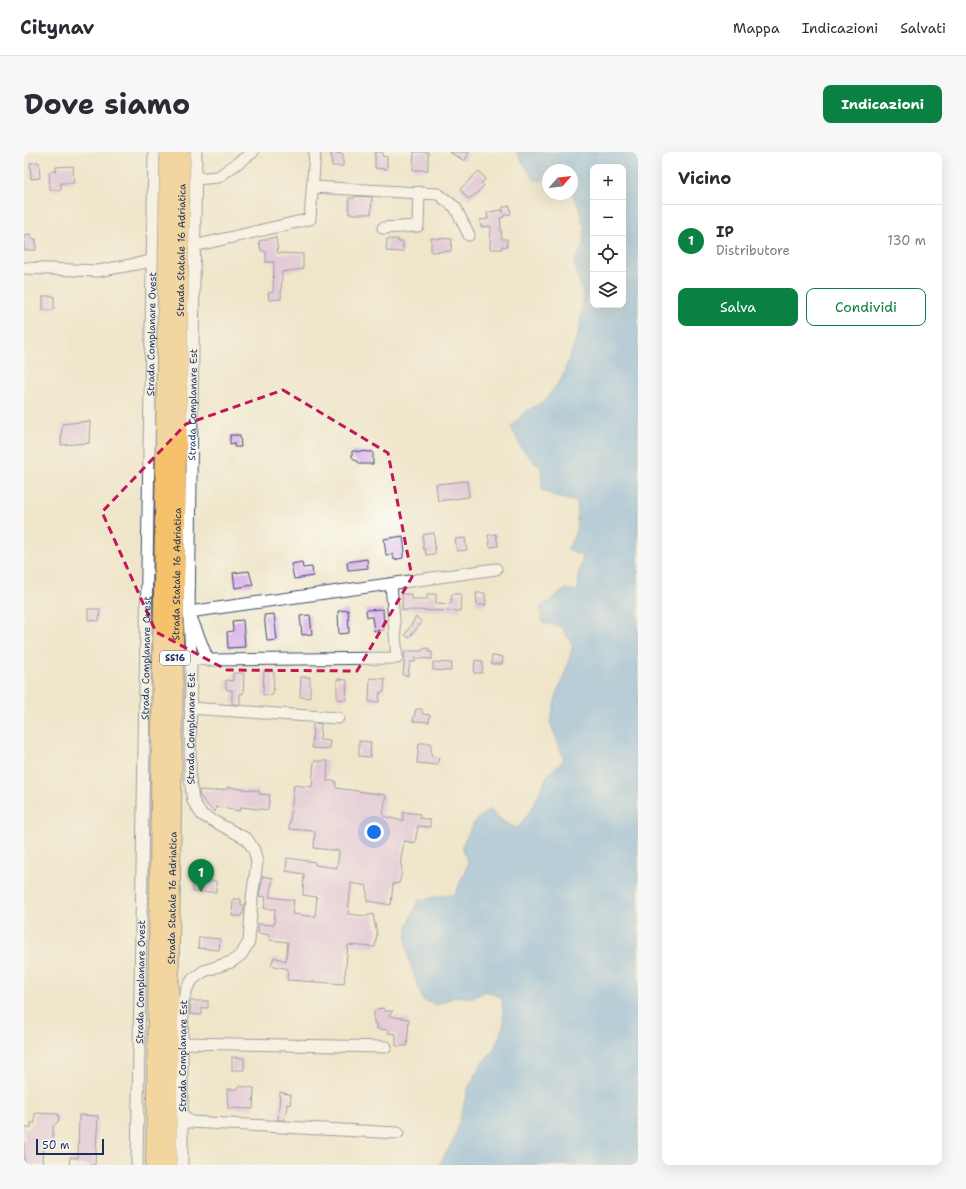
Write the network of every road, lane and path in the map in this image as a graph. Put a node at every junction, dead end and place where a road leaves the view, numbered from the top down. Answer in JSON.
{"nodes":[{"id":1,"x":154,"y":152,"type":"edge"},
{"id":2,"x":168,"y":152,"type":"edge"},
{"id":3,"x":182,"y":152,"type":"edge"},
{"id":4,"x":196,"y":152,"type":"edge"},
{"id":5,"x":253,"y":152,"type":"edge"},
{"id":6,"x":315,"y":152,"type":"edge"},
{"id":7,"x":195,"y":178,"type":"junction"},
{"id":8,"x":313,"y":187,"type":"junction"},
{"id":9,"x":419,"y":192,"type":"junction"},
{"id":10,"x":383,"y":228,"type":"dead end"},
{"id":11,"x":469,"y":235,"type":"dead end"},
{"id":12,"x":194,"y":246,"type":"junction"},
{"id":13,"x":152,"y":261,"type":"junction"},
{"id":14,"x":24,"y":268,"type":"edge"},
{"id":15,"x":496,"y":569,"type":"dead end"},
{"id":16,"x":391,"y":584,"type":"junction"},
{"id":17,"x":189,"y":612,"type":"junction"},
{"id":18,"x":191,"y":658,"type":"junction"},
{"id":19,"x":208,"y":660,"type":"junction"},
{"id":20,"x":190,"y":708,"type":"junction"},
{"id":21,"x":338,"y":718,"type":"dead end"},
{"id":22,"x":182,"y":1043,"type":"junction"},
{"id":23,"x":386,"y":1047,"type":"dead end"},
{"id":24,"x":182,"y":1114,"type":"junction"},
{"id":25,"x":398,"y":1133,"type":"dead end"},
{"id":26,"x":137,"y":1165,"type":"edge"},
{"id":27,"x":154,"y":1165,"type":"edge"},
{"id":28,"x":168,"y":1165,"type":"edge"},
{"id":29,"x":182,"y":1165,"type":"edge"}],
"edges":[{"from":1,"to":13,"type":"street","name":"Strada Complanare Ovest"},
{"from":2,"to":27,"type":"highway","name":"Strada Statale 16 Adriatica","number":"SS16"},
{"from":3,"to":28,"type":"highway","name":"Strada Statale 16 Adriatica","number":"SS16"},
{"from":4,"to":7,"type":"street","name":"Strada Complanare Est"},
{"from":5,"to":7,"type":"street"},
{"from":6,"to":8,"type":"street"},
{"from":7,"to":12,"type":"street","name":"Strada Complanare Est"},
{"from":8,"to":9,"type":"street"},
{"from":8,"to":12,"type":"street"},
{"from":9,"to":10,"type":"street"},
{"from":9,"to":11,"type":"street"},
{"from":12,"to":17,"type":"street","name":"Strada Complanare Est"},
{"from":13,"to":14,"type":"street"},
{"from":13,"to":26,"type":"street","name":"Strada Complanare Ovest"},
{"from":15,"to":16,"type":"street"},
{"from":16,"to":17,"type":"street"},
{"from":16,"to":19,"type":"street"},
{"from":17,"to":18,"type":"street","name":"Strada Complanare Est"},
{"from":17,"to":19,"type":"street"},
{"from":18,"to":19,"type":"street"},
{"from":18,"to":20,"type":"street","name":"Strada Complanare Est"},
{"from":20,"to":21,"type":"street"},
{"from":20,"to":22,"type":"street","name":"Strada Complanare Est"},
{"from":22,"to":23,"type":"street"},
{"from":22,"to":24,"type":"street","name":"Strada Complanare Est"},
{"from":24,"to":25,"type":"street"},
{"from":24,"to":29,"type":"street","name":"Strada Complanare Est"}]}
